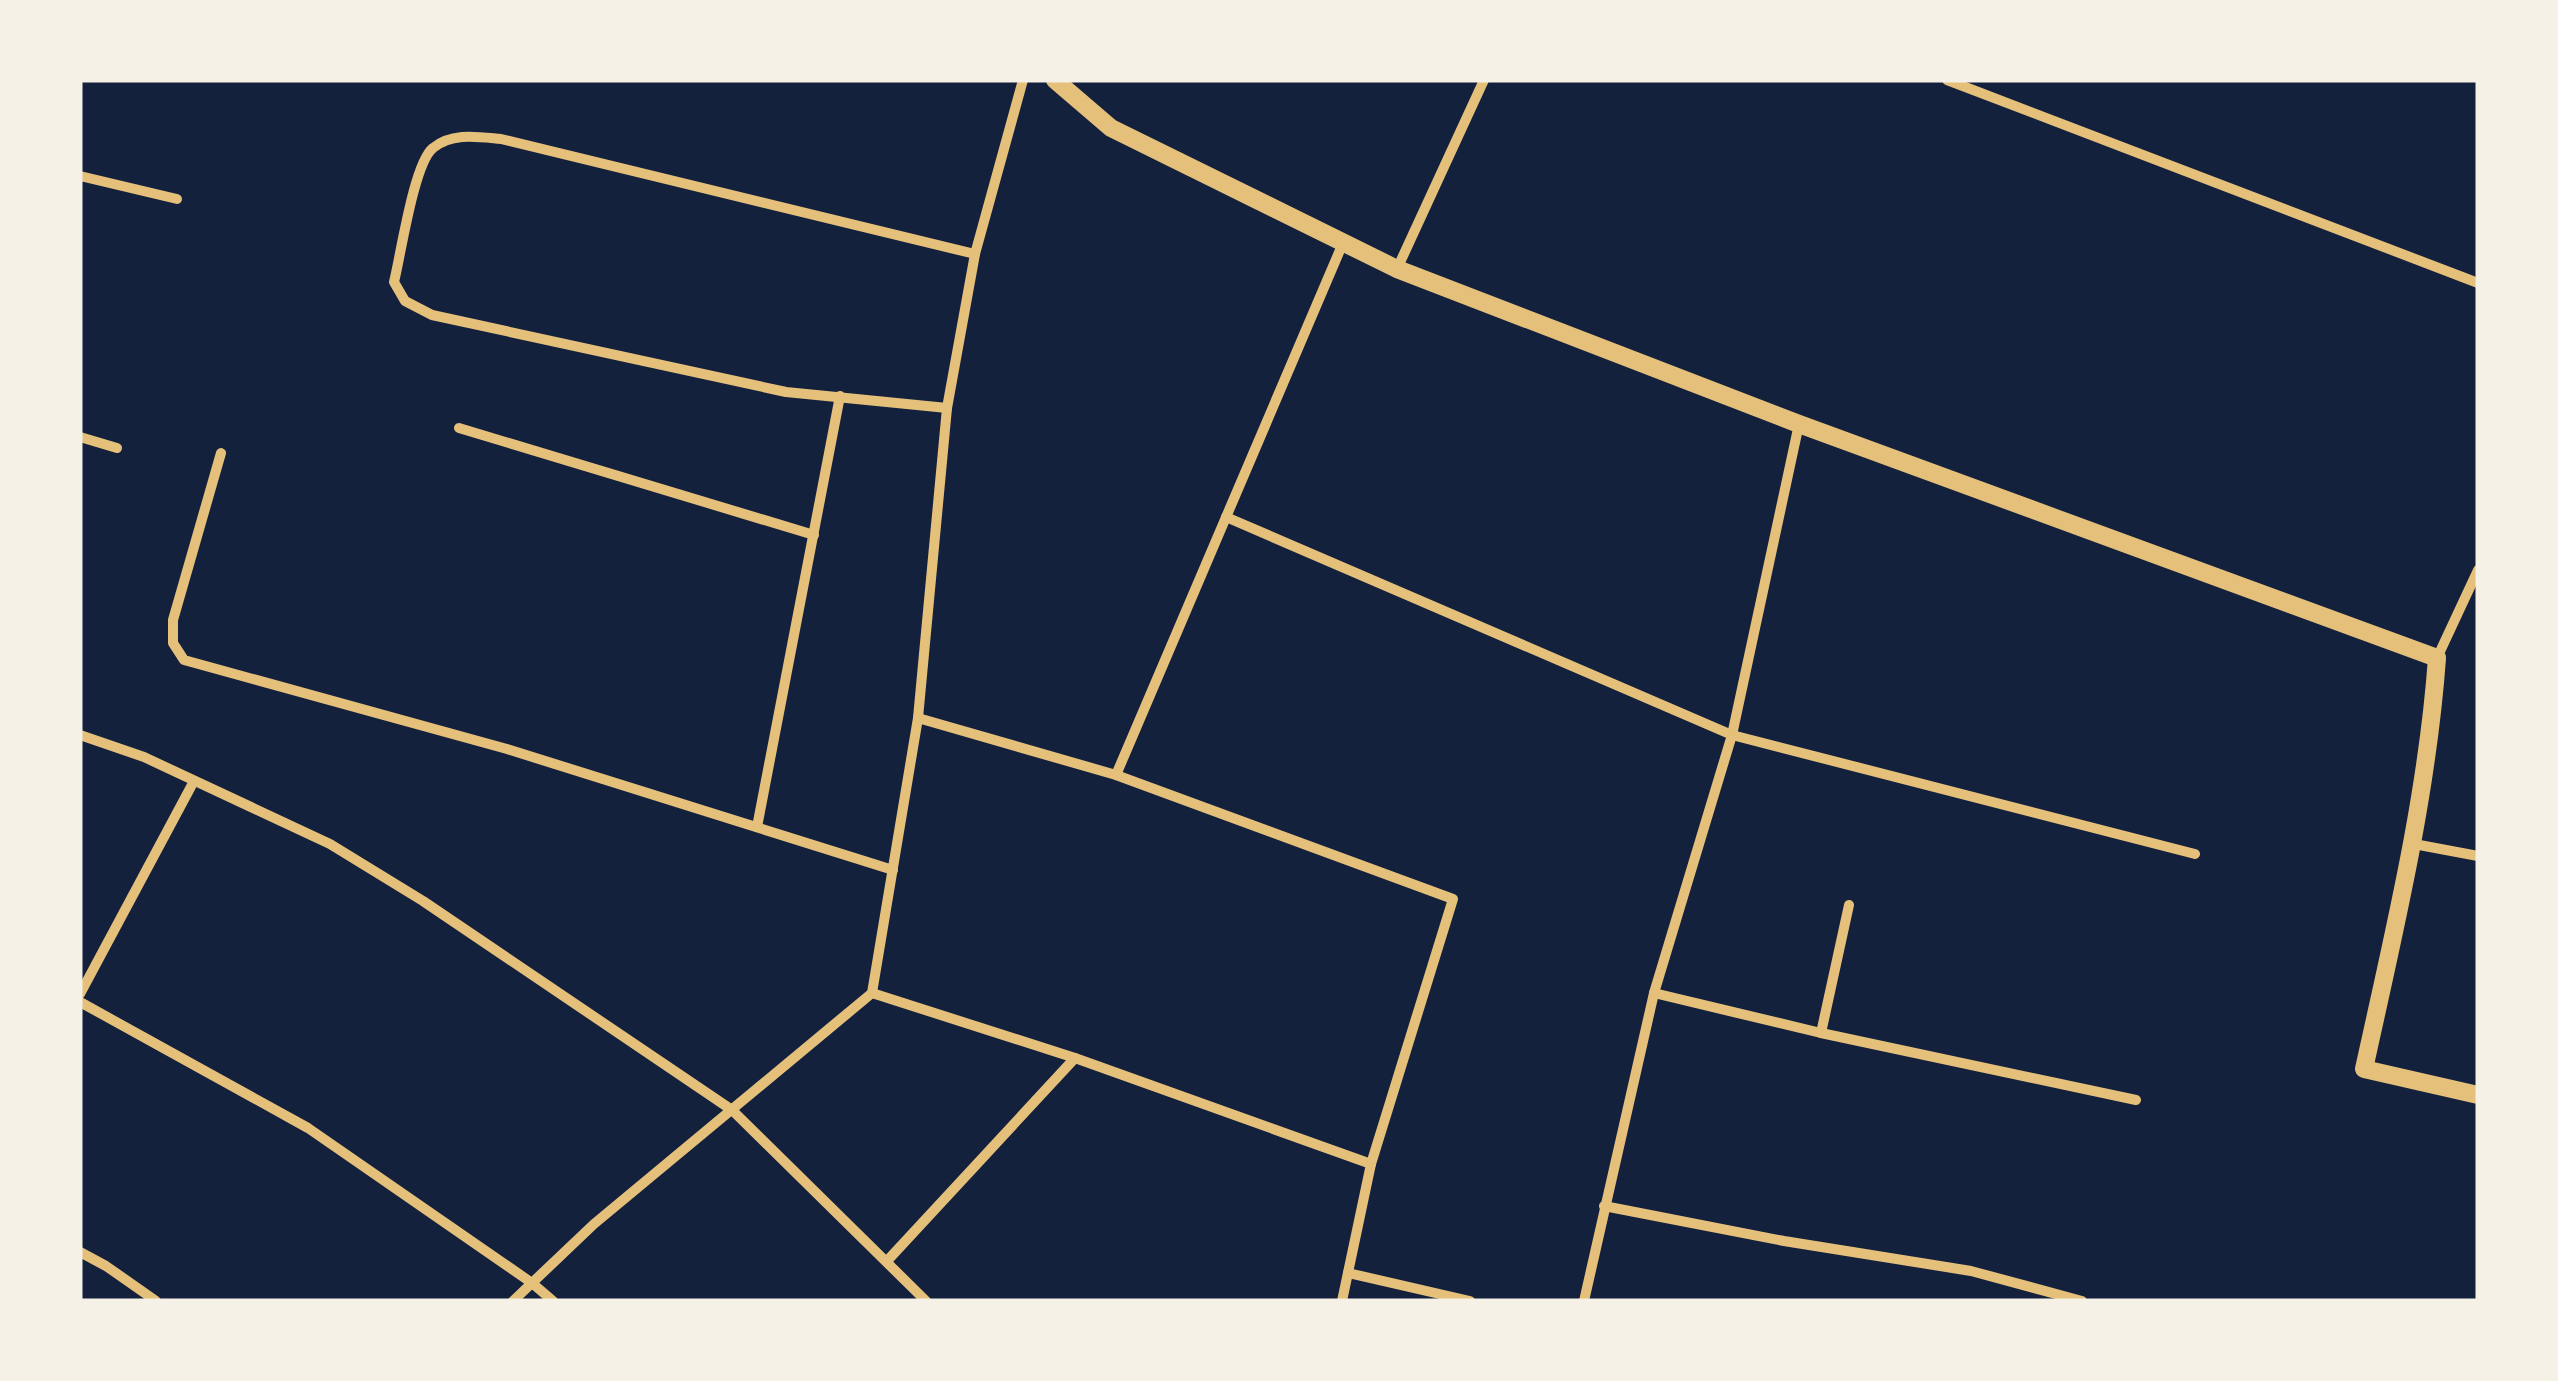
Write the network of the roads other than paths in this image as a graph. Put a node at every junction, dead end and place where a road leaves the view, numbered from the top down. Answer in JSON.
{"nodes":[{"id":1,"x":1024,"y":80,"type":"edge"},
{"id":2,"x":1055,"y":80,"type":"edge"},
{"id":3,"x":1484,"y":80,"type":"edge"},
{"id":4,"x":1947,"y":80,"type":"edge"},
{"id":5,"x":80,"y":176,"type":"edge"},
{"id":6,"x":177,"y":199,"type":"dead end"},
{"id":7,"x":1343,"y":243,"type":"junction"},
{"id":8,"x":975,"y":254,"type":"junction"},
{"id":9,"x":1396,"y":268,"type":"junction"},
{"id":10,"x":2478,"y":282,"type":"edge"},
{"id":11,"x":840,"y":396,"type":"junction"},
{"id":12,"x":947,"y":408,"type":"junction"},
{"id":13,"x":1799,"y":424,"type":"junction"},
{"id":14,"x":460,"y":428,"type":"dead end"},
{"id":15,"x":80,"y":437,"type":"edge"},
{"id":16,"x":117,"y":448,"type":"dead end"},
{"id":17,"x":221,"y":454,"type":"dead end"},
{"id":18,"x":1226,"y":517,"type":"junction"},
{"id":19,"x":814,"y":534,"type":"junction"},
{"id":20,"x":2478,"y":570,"type":"edge"},
{"id":21,"x":2437,"y":658,"type":"junction"},
{"id":22,"x":918,"y":718,"type":"junction"},
{"id":23,"x":80,"y":735,"type":"edge"},
{"id":24,"x":1732,"y":736,"type":"junction"},
{"id":25,"x":1116,"y":775,"type":"junction"},
{"id":26,"x":194,"y":781,"type":"junction"},
{"id":27,"x":757,"y":827,"type":"junction"},
{"id":28,"x":2414,"y":844,"type":"junction"},
{"id":29,"x":2195,"y":854,"type":"dead end"},
{"id":30,"x":2478,"y":856,"type":"edge"},
{"id":31,"x":893,"y":870,"type":"junction"},
{"id":32,"x":1849,"y":905,"type":"dead end"},
{"id":33,"x":872,"y":993,"type":"junction"},
{"id":34,"x":1654,"y":993,"type":"junction"},
{"id":35,"x":80,"y":998,"type":"edge"},
{"id":36,"x":1822,"y":1033,"type":"junction"},
{"id":37,"x":1075,"y":1058,"type":"junction"},
{"id":38,"x":2478,"y":1095,"type":"edge"},
{"id":39,"x":2136,"y":1100,"type":"dead end"},
{"id":40,"x":732,"y":1110,"type":"junction"},
{"id":41,"x":1371,"y":1164,"type":"junction"},
{"id":42,"x":1604,"y":1206,"type":"junction"},
{"id":43,"x":80,"y":1252,"type":"edge"},
{"id":44,"x":887,"y":1261,"type":"junction"},
{"id":45,"x":1348,"y":1273,"type":"junction"},
{"id":46,"x":532,"y":1283,"type":"junction"},
{"id":47,"x":156,"y":1301,"type":"edge"},
{"id":48,"x":514,"y":1301,"type":"edge"},
{"id":49,"x":552,"y":1301,"type":"edge"},
{"id":50,"x":926,"y":1301,"type":"edge"},
{"id":51,"x":1342,"y":1301,"type":"edge"},
{"id":52,"x":1470,"y":1301,"type":"edge"},
{"id":53,"x":1584,"y":1301,"type":"edge"},
{"id":54,"x":2082,"y":1301,"type":"edge"}],
"edges":[{"from":1,"to":8,"type":"street"},
{"from":2,"to":7,"type":"street"},
{"from":3,"to":9,"type":"street"},
{"from":4,"to":10,"type":"street"},
{"from":5,"to":6,"type":"street"},
{"from":7,"to":9,"type":"street"},
{"from":7,"to":18,"type":"street"},
{"from":8,"to":11,"type":"street"},
{"from":8,"to":12,"type":"street"},
{"from":9,"to":13,"type":"street"},
{"from":11,"to":12,"type":"street"},
{"from":11,"to":19,"type":"street"},
{"from":12,"to":22,"type":"street"},
{"from":13,"to":21,"type":"street"},
{"from":13,"to":24,"type":"street"},
{"from":14,"to":19,"type":"street"},
{"from":15,"to":16,"type":"street"},
{"from":17,"to":27,"type":"street"},
{"from":18,"to":24,"type":"street"},
{"from":18,"to":25,"type":"street"},
{"from":19,"to":27,"type":"street"},
{"from":20,"to":21,"type":"street"},
{"from":21,"to":28,"type":"street"},
{"from":22,"to":25,"type":"street"},
{"from":22,"to":31,"type":"street"},
{"from":23,"to":26,"type":"street"},
{"from":24,"to":29,"type":"street"},
{"from":24,"to":34,"type":"street"},
{"from":25,"to":41,"type":"street"},
{"from":26,"to":35,"type":"street"},
{"from":26,"to":40,"type":"street"},
{"from":27,"to":31,"type":"street"},
{"from":28,"to":30,"type":"street"},
{"from":28,"to":38,"type":"street"},
{"from":31,"to":33,"type":"street"},
{"from":32,"to":36,"type":"street"},
{"from":33,"to":37,"type":"street"},
{"from":33,"to":40,"type":"street"},
{"from":34,"to":36,"type":"street"},
{"from":34,"to":42,"type":"street"},
{"from":35,"to":46,"type":"street"},
{"from":36,"to":39,"type":"street"},
{"from":37,"to":41,"type":"street"},
{"from":37,"to":44,"type":"street"},
{"from":40,"to":44,"type":"street"},
{"from":40,"to":46,"type":"street"},
{"from":41,"to":45,"type":"street"},
{"from":42,"to":53,"type":"street"},
{"from":42,"to":54,"type":"street"},
{"from":43,"to":47,"type":"street"},
{"from":44,"to":50,"type":"street"},
{"from":45,"to":51,"type":"street"},
{"from":45,"to":52,"type":"street"},
{"from":46,"to":48,"type":"street"},
{"from":46,"to":49,"type":"street"}]}
